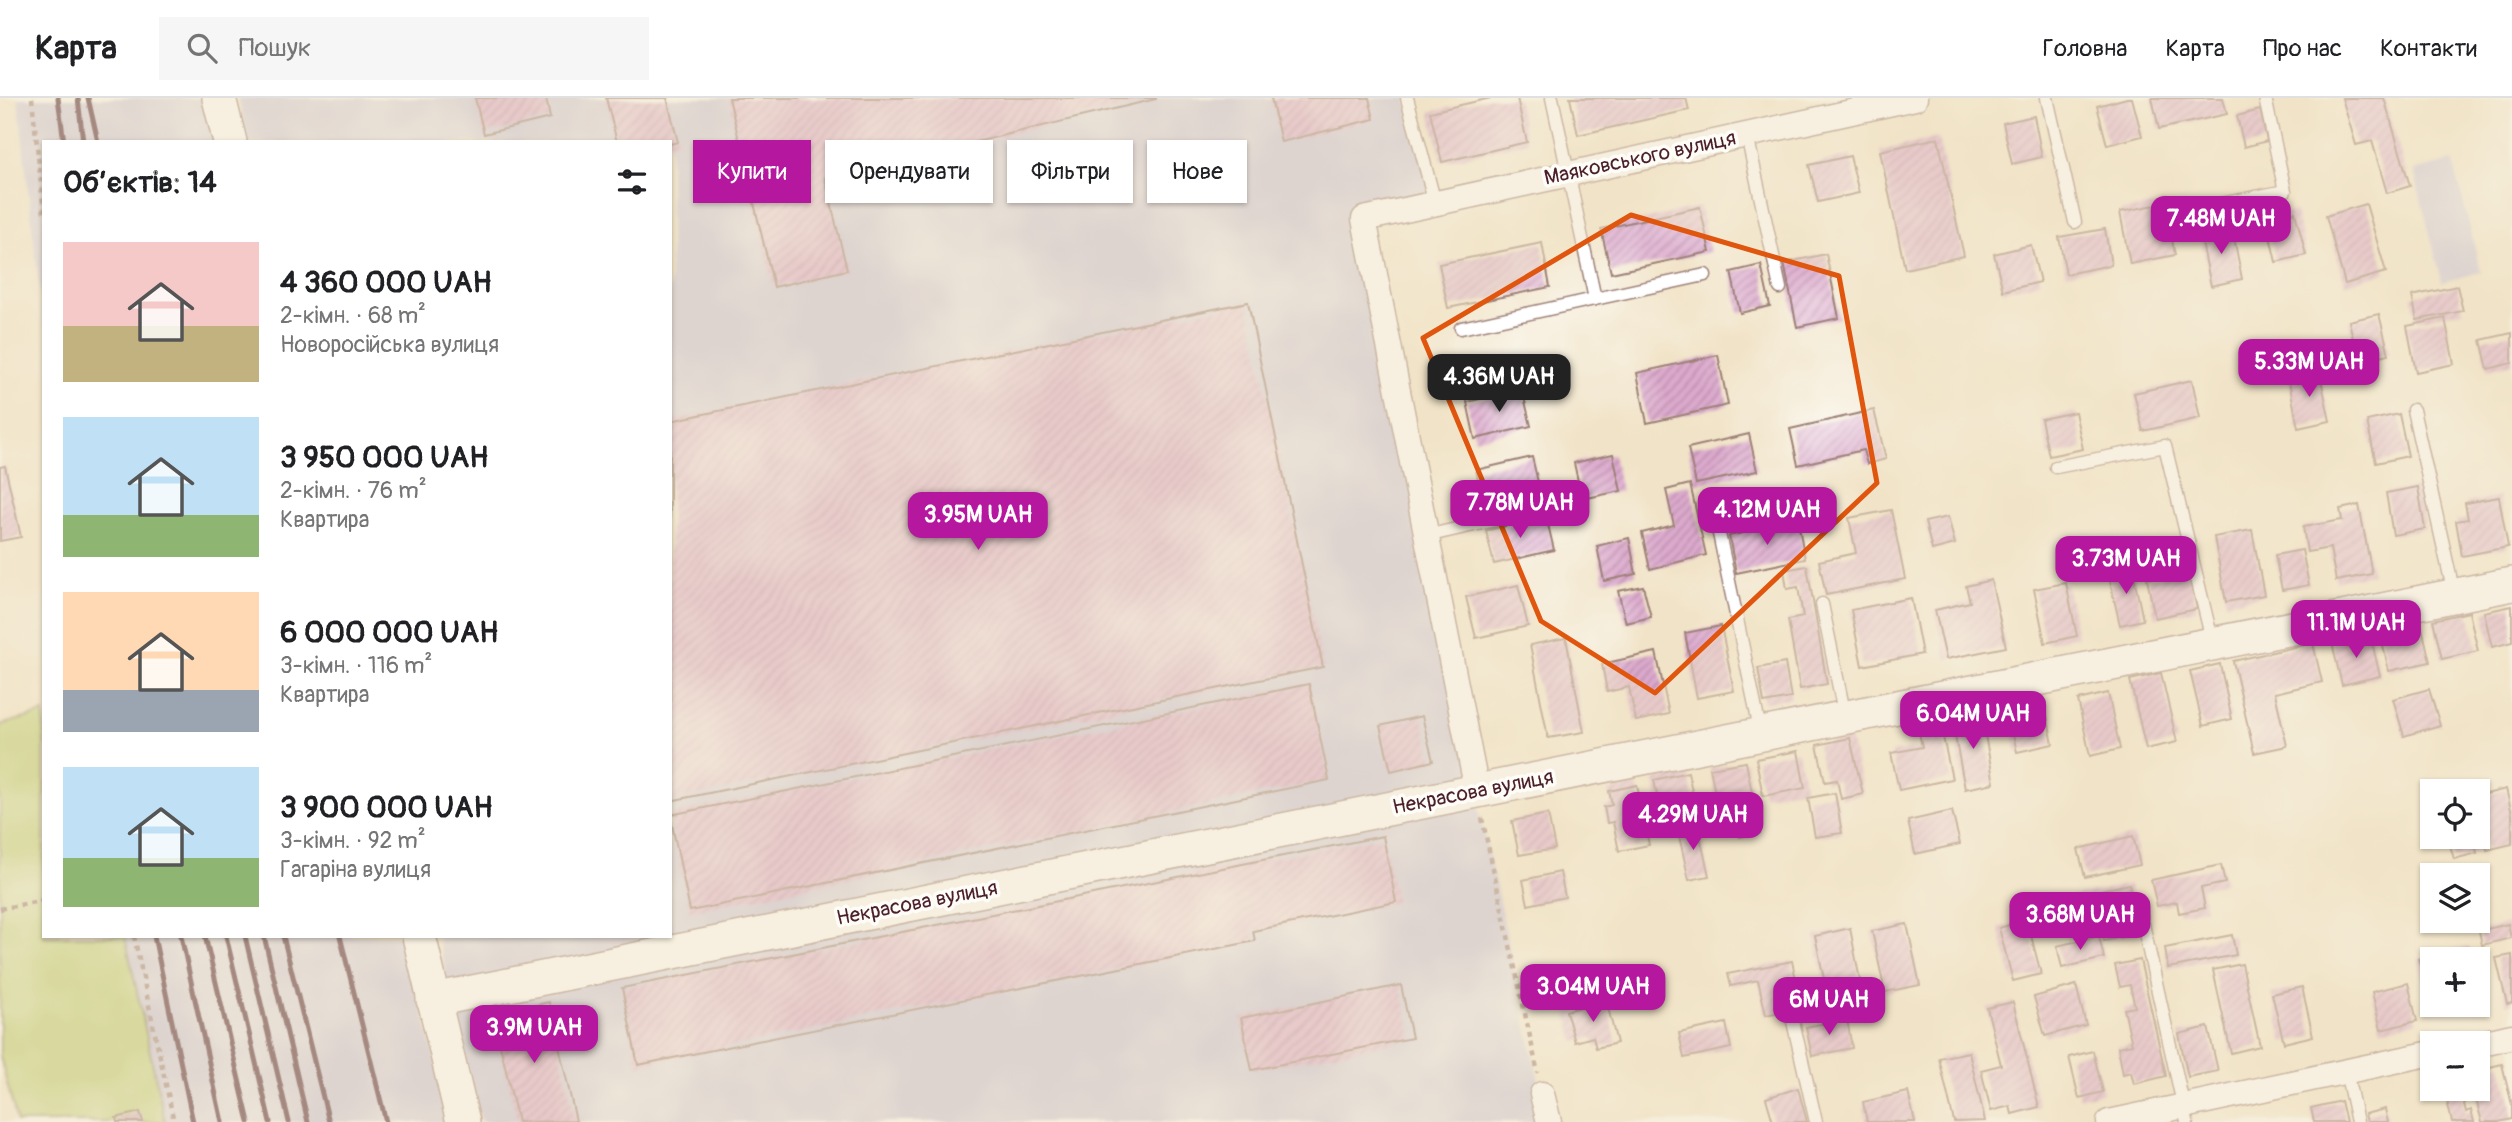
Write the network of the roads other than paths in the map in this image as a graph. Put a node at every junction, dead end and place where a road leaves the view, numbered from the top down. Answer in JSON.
{"nodes":[{"id":1,"x":219,"y":98,"type":"edge"},
{"id":2,"x":1407,"y":98,"type":"edge"},
{"id":3,"x":1552,"y":98,"type":"edge"},
{"id":4,"x":1915,"y":98,"type":"edge"},
{"id":5,"x":2047,"y":98,"type":"edge"},
{"id":6,"x":2265,"y":98,"type":"edge"},
{"id":7,"x":1747,"y":135,"type":"junction"},
{"id":8,"x":230,"y":140,"type":"edge"},
{"id":9,"x":1569,"y":174,"type":"junction"},
{"id":10,"x":1435,"y":204,"type":"junction"},
{"id":11,"x":2221,"y":204,"type":"dead end"},
{"id":12,"x":2076,"y":222,"type":"dead end"},
{"id":13,"x":1705,"y":275,"type":"dead end"},
{"id":14,"x":1780,"y":288,"type":"dead end"},
{"id":15,"x":1595,"y":299,"type":"junction"},
{"id":16,"x":1461,"y":328,"type":"dead end"},
{"id":17,"x":2413,"y":410,"type":"dead end"},
{"id":18,"x":2056,"y":467,"type":"dead end"},
{"id":19,"x":1561,"y":505,"type":"dead end"},
{"id":20,"x":1713,"y":505,"type":"dead end"},
{"id":21,"x":1426,"y":537,"type":"junction"},
{"id":22,"x":2512,"y":584,"type":"edge"},
{"id":23,"x":2454,"y":596,"type":"junction"},
{"id":24,"x":1822,"y":604,"type":"dead end"},
{"id":25,"x":2214,"y":644,"type":"junction"},
{"id":26,"x":1845,"y":718,"type":"junction"},
{"id":27,"x":1760,"y":734,"type":"junction"},
{"id":28,"x":1476,"y":791,"type":"junction"},
{"id":29,"x":2139,"y":906,"type":"dead end"},
{"id":30,"x":419,"y":938,"type":"edge"},
{"id":31,"x":433,"y":1000,"type":"junction"},
{"id":32,"x":1792,"y":1017,"type":"dead end"},
{"id":33,"x":2512,"y":1037,"type":"edge"},
{"id":34,"x":2490,"y":1042,"type":"edge"},
{"id":35,"x":2420,"y":1056,"type":"edge"},
{"id":36,"x":2346,"y":1071,"type":"junction"},
{"id":37,"x":1542,"y":1094,"type":"road end"},
{"id":38,"x":2185,"y":1114,"type":"edge"},
{"id":39,"x":463,"y":1122,"type":"edge"},
{"id":40,"x":1549,"y":1122,"type":"edge"},
{"id":41,"x":1816,"y":1122,"type":"edge"},
{"id":42,"x":2109,"y":1122,"type":"edge"},
{"id":43,"x":2357,"y":1122,"type":"edge"}],
"edges":[{"from":1,"to":8,"type":"street"},
{"from":2,"to":10,"type":"lane"},
{"from":3,"to":9,"type":"lane"},
{"from":4,"to":7,"type":"street","name":"Маяковського вулиця"},
{"from":5,"to":12,"type":"lane"},
{"from":6,"to":11,"type":"lane"},
{"from":7,"to":9,"type":"street","name":"Маяковського вулиця"},
{"from":7,"to":14,"type":"lane"},
{"from":9,"to":10,"type":"street","name":"Маяковського вулиця"},
{"from":9,"to":15,"type":"lane"},
{"from":10,"to":21,"type":"street","name":"Маяковського вулиця"},
{"from":13,"to":15,"type":"lane"},
{"from":15,"to":16,"type":"lane"},
{"from":17,"to":23,"type":"lane"},
{"from":18,"to":25,"type":"lane"},
{"from":19,"to":21,"type":"lane"},
{"from":20,"to":27,"type":"lane"},
{"from":21,"to":28,"type":"street"},
{"from":22,"to":23,"type":"street","name":"Некрасова вулиця"},
{"from":23,"to":25,"type":"street","name":"Некрасова вулиця"},
{"from":24,"to":26,"type":"lane"},
{"from":25,"to":26,"type":"street","name":"Некрасова вулиця"},
{"from":26,"to":27,"type":"street","name":"Некрасова вулиця"},
{"from":27,"to":28,"type":"street","name":"Некрасова вулиця"},
{"from":28,"to":31,"type":"street","name":"Некрасова вулиця"},
{"from":29,"to":38,"type":"lane"},
{"from":30,"to":31,"type":"street"},
{"from":31,"to":39,"type":"street"},
{"from":32,"to":41,"type":"lane"},
{"from":33,"to":34,"type":"street"},
{"from":35,"to":36,"type":"street"},
{"from":36,"to":38,"type":"street"},
{"from":36,"to":43,"type":"lane"},
{"from":37,"to":40,"type":"street"},
{"from":38,"to":42,"type":"street"}]}
